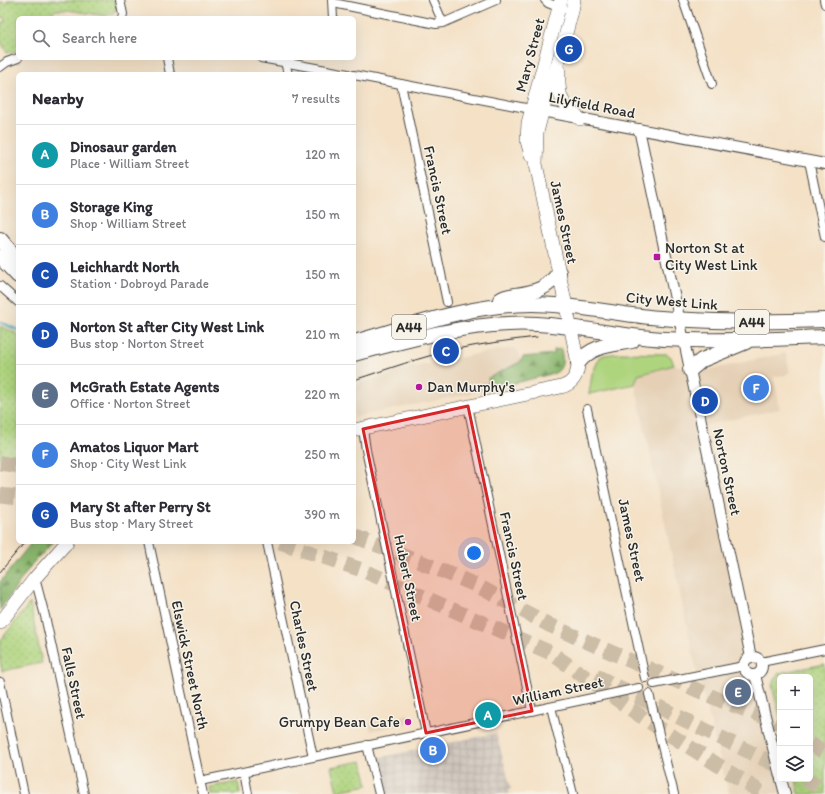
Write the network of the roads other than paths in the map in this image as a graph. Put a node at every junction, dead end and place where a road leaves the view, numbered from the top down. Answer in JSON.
{"nodes":[{"id":1,"x":120,"y":0,"type":"edge"},
{"id":2,"x":433,"y":0,"type":"edge"},
{"id":3,"x":496,"y":0,"type":"edge"},
{"id":4,"x":544,"y":0,"type":"edge"},
{"id":5,"x":683,"y":0,"type":"edge"},
{"id":6,"x":824,"y":0,"type":"edge"},
{"id":7,"x":560,"y":4,"type":"edge"},
{"id":8,"x":825,"y":4,"type":"edge"},
{"id":9,"x":573,"y":6,"type":"edge"},
{"id":10,"x":333,"y":8,"type":"edge"},
{"id":11,"x":122,"y":16,"type":"edge"},
{"id":12,"x":444,"y":23,"type":"junction"},
{"id":13,"x":16,"y":59,"type":"edge"},
{"id":14,"x":559,"y":59,"type":"junction"},
{"id":15,"x":167,"y":60,"type":"edge"},
{"id":16,"x":273,"y":60,"type":"edge"},
{"id":17,"x":285,"y":62,"type":"junction"},
{"id":18,"x":0,"y":67,"type":"edge"},
{"id":19,"x":170,"y":72,"type":"edge"},
{"id":20,"x":288,"y":72,"type":"edge"},
{"id":21,"x":338,"y":72,"type":"edge"},
{"id":22,"x":356,"y":75,"type":"edge"},
{"id":23,"x":401,"y":84,"type":"junction"},
{"id":24,"x":712,"y":84,"type":"dead end"},
{"id":25,"x":537,"y":110,"type":"junction"},
{"id":26,"x":580,"y":119,"type":"junction"},
{"id":27,"x":639,"y":129,"type":"junction"},
{"id":28,"x":809,"y":161,"type":"junction"},
{"id":29,"x":825,"y":164,"type":"edge"},
{"id":30,"x":825,"y":237,"type":"edge"},
{"id":31,"x":0,"y":239,"type":"edge"},
{"id":32,"x":0,"y":257,"type":"edge"},
{"id":33,"x":16,"y":258,"type":"edge"},
{"id":34,"x":559,"y":272,"type":"junction"},
{"id":35,"x":16,"y":274,"type":"edge"},
{"id":36,"x":0,"y":286,"type":"edge"},
{"id":37,"x":16,"y":300,"type":"edge"},
{"id":38,"x":447,"y":302,"type":"dead end"},
{"id":39,"x":566,"y":306,"type":"junction"},
{"id":40,"x":487,"y":309,"type":"junction"},
{"id":41,"x":679,"y":319,"type":"junction"},
{"id":42,"x":825,"y":320,"type":"edge"},
{"id":43,"x":570,"y":328,"type":"junction"},
{"id":44,"x":641,"y":336,"type":"junction"},
{"id":45,"x":825,"y":337,"type":"edge"},
{"id":46,"x":683,"y":339,"type":"junction"},
{"id":47,"x":751,"y":340,"type":"junction"},
{"id":48,"x":356,"y":341,"type":"edge"},
{"id":49,"x":356,"y":354,"type":"edge"},
{"id":50,"x":578,"y":363,"type":"junction"},
{"id":51,"x":690,"y":370,"type":"junction"},
{"id":52,"x":468,"y":406,"type":"junction"},
{"id":53,"x":587,"y":409,"type":"dead end"},
{"id":54,"x":358,"y":429,"type":"edge"},
{"id":55,"x":65,"y":544,"type":"edge"},
{"id":56,"x":149,"y":544,"type":"edge"},
{"id":57,"x":267,"y":544,"type":"edge"},
{"id":58,"x":35,"y":578,"type":"junction"},
{"id":59,"x":0,"y":623,"type":"edge"},
{"id":60,"x":825,"y":649,"type":"edge"},
{"id":61,"x":751,"y":657,"type":"junction"},
{"id":62,"x":761,"y":662,"type":"junction"},
{"id":63,"x":744,"y":666,"type":"junction"},
{"id":64,"x":755,"y":675,"type":"junction"},
{"id":65,"x":645,"y":678,"type":"junction"},
{"id":66,"x":0,"y":682,"type":"edge"},
{"id":67,"x":654,"y":684,"type":"junction"},
{"id":68,"x":639,"y":688,"type":"junction"},
{"id":69,"x":649,"y":694,"type":"junction"},
{"id":70,"x":551,"y":707,"type":"junction"},
{"id":71,"x":532,"y":711,"type":"junction"},
{"id":72,"x":426,"y":733,"type":"junction"},
{"id":73,"x":367,"y":745,"type":"junction"},
{"id":74,"x":313,"y":757,"type":"junction"},
{"id":75,"x":777,"y":764,"type":"edge"},
{"id":76,"x":244,"y":772,"type":"junction"},
{"id":77,"x":200,"y":781,"type":"junction"},
{"id":78,"x":782,"y":782,"type":"edge"},
{"id":79,"x":24,"y":794,"type":"edge"},
{"id":80,"x":84,"y":794,"type":"edge"},
{"id":81,"x":203,"y":794,"type":"edge"},
{"id":82,"x":248,"y":794,"type":"edge"},
{"id":83,"x":379,"y":794,"type":"edge"},
{"id":84,"x":573,"y":794,"type":"edge"},
{"id":85,"x":674,"y":794,"type":"edge"},
{"id":86,"x":785,"y":794,"type":"edge"}],
"edges":[{"from":1,"to":11,"type":"street"},
{"from":2,"to":12,"type":"street"},
{"from":3,"to":12,"type":"street"},
{"from":4,"to":7,"type":"street","name":"Mary Street"},
{"from":5,"to":24,"type":"street"},
{"from":6,"to":8,"type":"street"},
{"from":7,"to":9,"type":"street","name":"Mary Street"},
{"from":7,"to":25,"type":"main road","name":"Mary Street"},
{"from":9,"to":14,"type":"main road","name":"Mary Street"},
{"from":10,"to":12,"type":"street"},
{"from":13,"to":18,"type":"street"},
{"from":14,"to":25,"type":"main road","name":"Mary Street"},
{"from":14,"to":26,"type":"main road"},
{"from":15,"to":19,"type":"street"},
{"from":16,"to":17,"type":"street"},
{"from":17,"to":20,"type":"street"},
{"from":17,"to":21,"type":"street"},
{"from":22,"to":23,"type":"street","name":"Lilyfield Road"},
{"from":23,"to":25,"type":"street","name":"Lilyfield Road"},
{"from":23,"to":38,"type":"street","name":"Francis Street"},
{"from":25,"to":26,"type":"street","name":"Lilyfield Road"},
{"from":25,"to":34,"type":"main road","name":"James Street"},
{"from":26,"to":27,"type":"street","name":"Lilyfield Road"},
{"from":27,"to":28,"type":"street","name":"Lilyfield Road"},
{"from":27,"to":41,"type":"street","name":"Norton Street"},
{"from":28,"to":29,"type":"street","name":"Lilyfield Road"},
{"from":28,"to":30,"type":"street"},
{"from":31,"to":33,"type":"highway"},
{"from":32,"to":35,"type":"highway"},
{"from":34,"to":39,"type":"main road","name":"James Street"},
{"from":34,"to":40,"type":"highway"},
{"from":36,"to":37,"type":"street"},
{"from":39,"to":40,"type":"highway","number":"A44"},
{"from":39,"to":41,"type":"highway","name":"City West Link","number":"A44"},
{"from":39,"to":43,"type":"main road","name":"James Street"},
{"from":40,"to":48,"type":"highway","number":"A44"},
{"from":41,"to":42,"type":"highway","name":"City West Link","number":"A44"},
{"from":41,"to":46,"type":"street","name":"Norton Street"},
{"from":43,"to":44,"type":"highway","number":"A44"},
{"from":43,"to":49,"type":"highway","number":"A44"},
{"from":43,"to":50,"type":"main road","name":"James Street"},
{"from":44,"to":46,"type":"highway","number":"A44"},
{"from":44,"to":50,"type":"highway"},
{"from":45,"to":47,"type":"highway","number":"A44"},
{"from":46,"to":47,"type":"highway","number":"A44"},
{"from":46,"to":51,"type":"street","name":"Norton Street"},
{"from":47,"to":51,"type":"highway"},
{"from":50,"to":52,"type":"main road","name":"James Street"},
{"from":51,"to":61,"type":"street","name":"Norton Street"},
{"from":52,"to":54,"type":"main road"},
{"from":52,"to":71,"type":"street","name":"Francis Street"},
{"from":53,"to":65,"type":"street","name":"James Street"},
{"from":54,"to":72,"type":"street","name":"Hubert Street"},
{"from":55,"to":58,"type":"main road"},
{"from":56,"to":77,"type":"street","name":"Elswick Street North"},
{"from":57,"to":74,"type":"street","name":"Charles Street"},
{"from":58,"to":59,"type":"main road"},
{"from":58,"to":80,"type":"street","name":"Falls Street"},
{"from":60,"to":62,"type":"street"},
{"from":61,"to":62,"type":"street"},
{"from":61,"to":63,"type":"street"},
{"from":62,"to":64,"type":"street"},
{"from":63,"to":64,"type":"street"},
{"from":63,"to":67,"type":"street"},
{"from":64,"to":75,"type":"street"},
{"from":65,"to":67,"type":"street"},
{"from":65,"to":68,"type":"street"},
{"from":66,"to":79,"type":"street"},
{"from":67,"to":69,"type":"street"},
{"from":68,"to":69,"type":"street"},
{"from":68,"to":70,"type":"street","name":"William Street"},
{"from":69,"to":85,"type":"street"},
{"from":70,"to":71,"type":"street","name":"William Street"},
{"from":70,"to":84,"type":"street"},
{"from":71,"to":72,"type":"street","name":"William Street"},
{"from":72,"to":73,"type":"street","name":"William Street"},
{"from":73,"to":74,"type":"street","name":"William Street"},
{"from":73,"to":83,"type":"street"},
{"from":74,"to":76,"type":"street","name":"William Street"},
{"from":76,"to":77,"type":"street","name":"William Street"},
{"from":76,"to":82,"type":"street"},
{"from":77,"to":81,"type":"street","name":"Elswick Street North"},
{"from":78,"to":86,"type":"street"}]}
